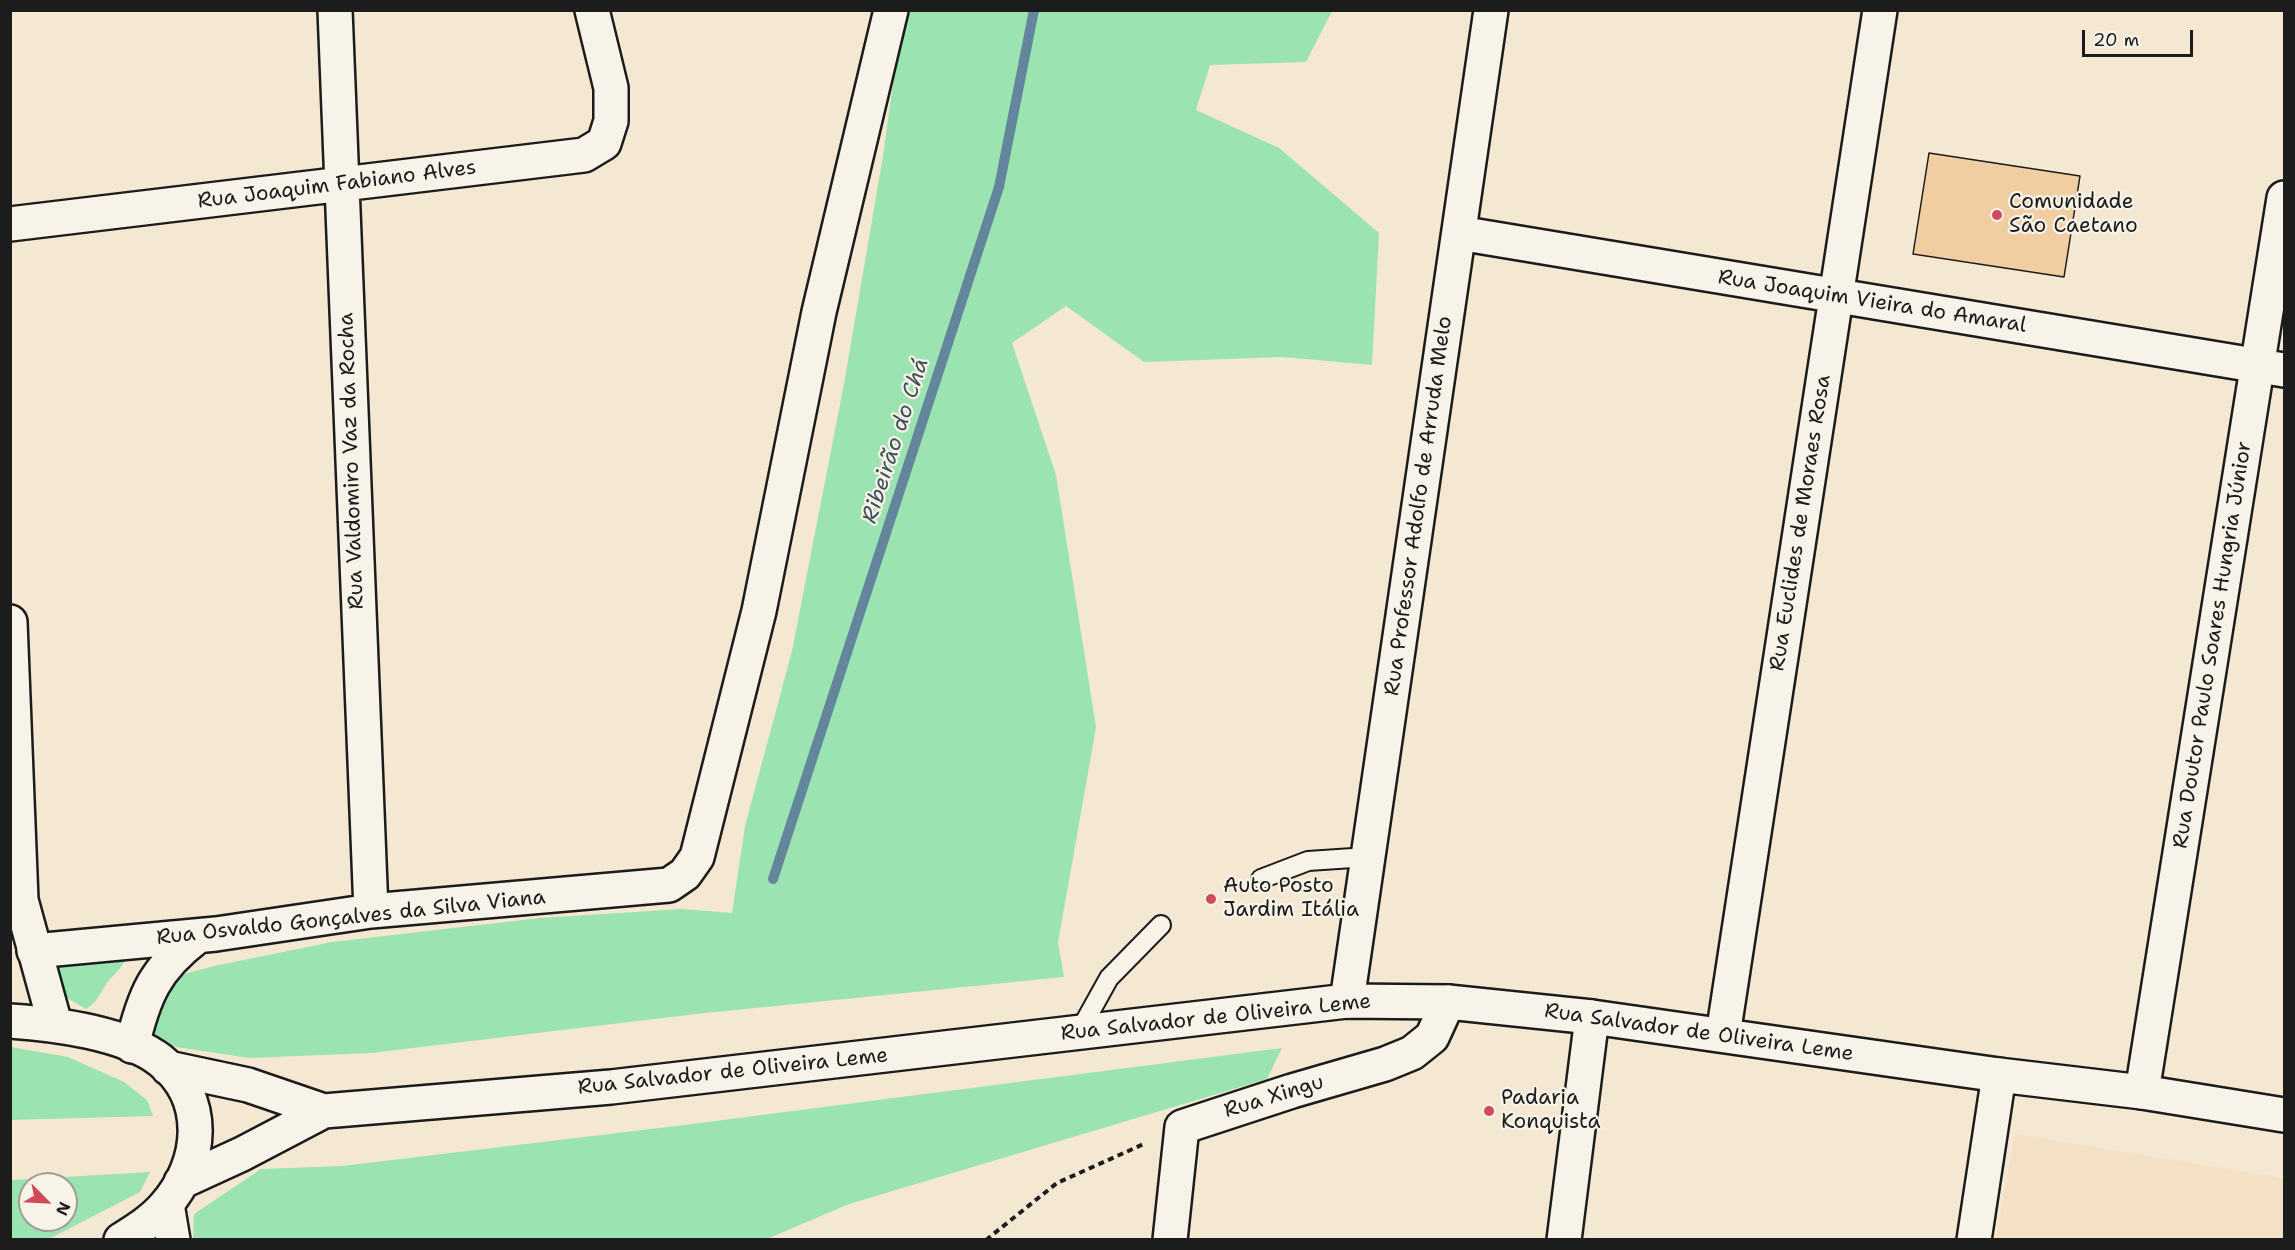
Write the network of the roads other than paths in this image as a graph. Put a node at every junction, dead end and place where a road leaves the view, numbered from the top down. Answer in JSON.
{"nodes":[{"id":1,"x":335,"y":10,"type":"edge"},
{"id":2,"x":592,"y":10,"type":"edge"},
{"id":3,"x":891,"y":10,"type":"edge"},
{"id":4,"x":1491,"y":10,"type":"edge"},
{"id":5,"x":1880,"y":10,"type":"edge"},
{"id":6,"x":341,"y":186,"type":"junction"},
{"id":7,"x":2284,"y":198,"type":"edge"},
{"id":8,"x":10,"y":224,"type":"edge"},
{"id":9,"x":1459,"y":233,"type":"junction"},
{"id":10,"x":1835,"y":296,"type":"junction"},
{"id":11,"x":2271,"y":368,"type":"edge"},
{"id":12,"x":10,"y":622,"type":"edge"},
{"id":13,"x":1368,"y":857,"type":"junction"},
{"id":14,"x":1261,"y":879,"type":"dead end"},
{"id":15,"x":371,"y":911,"type":"junction"},
{"id":16,"x":1161,"y":925,"type":"dead end"},
{"id":17,"x":197,"y":937,"type":"junction"},
{"id":18,"x":34,"y":951,"type":"junction"},
{"id":19,"x":1347,"y":1001,"type":"junction"},
{"id":20,"x":1448,"y":1002,"type":"junction"},
{"id":21,"x":1592,"y":1017,"type":"junction"},
{"id":22,"x":10,"y":1021,"type":"edge"},
{"id":23,"x":55,"y":1024,"type":"junction"},
{"id":24,"x":1079,"y":1032,"type":"junction"},
{"id":25,"x":1723,"y":1035,"type":"junction"},
{"id":26,"x":132,"y":1046,"type":"junction"},
{"id":27,"x":168,"y":1068,"type":"junction"},
{"id":28,"x":1999,"y":1075,"type":"junction"},
{"id":29,"x":2142,"y":1092,"type":"junction"},
{"id":30,"x":324,"y":1111,"type":"junction"},
{"id":31,"x":2284,"y":1115,"type":"edge"},
{"id":32,"x":174,"y":1193,"type":"junction"},
{"id":33,"x":121,"y":1239,"type":"edge"},
{"id":34,"x":173,"y":1239,"type":"edge"},
{"id":35,"x":1170,"y":1239,"type":"edge"},
{"id":36,"x":1564,"y":1239,"type":"edge"},
{"id":37,"x":1974,"y":1239,"type":"edge"}],
"edges":[{"from":1,"to":6,"type":"street","name":"Rua Valdomiro Vaz da Rocha"},
{"from":2,"to":6,"type":"street","name":"Rua Joaquim Fabiano Alves"},
{"from":3,"to":15,"type":"street","name":"Rua Osvaldo Gonçalves da Silva Viana"},
{"from":4,"to":9,"type":"street","name":"Rua Professor Adolfo de Arruda Melo"},
{"from":5,"to":10,"type":"street","name":"Rua Euclides de Moraes Rosa"},
{"from":6,"to":8,"type":"street","name":"Rua Joaquim Fabiano Alves"},
{"from":6,"to":15,"type":"street","name":"Rua Valdomiro Vaz da Rocha"},
{"from":7,"to":11,"type":"street","name":"Rua Doutor Paulo Soares Hungria Júnior"},
{"from":9,"to":10,"type":"street","name":"Rua Joaquim Vieira do Amaral"},
{"from":9,"to":13,"type":"street","name":"Rua Professor Adolfo de Arruda Melo"},
{"from":10,"to":11,"type":"street","name":"Rua Joaquim Vieira do Amaral"},
{"from":10,"to":25,"type":"street","name":"Rua Euclides de Moraes Rosa"},
{"from":11,"to":29,"type":"street","name":"Rua Doutor Paulo Soares Hungria Júnior"},
{"from":12,"to":18,"type":"street"},
{"from":13,"to":14,"type":"lane"},
{"from":13,"to":19,"type":"street","name":"Rua Professor Adolfo de Arruda Melo"},
{"from":15,"to":17,"type":"street","name":"Rua Osvaldo Gonçalves da Silva Viana"},
{"from":16,"to":24,"type":"lane"},
{"from":17,"to":18,"type":"street","name":"Rua Osvaldo Gonçalves da Silva Viana"},
{"from":17,"to":26,"type":"street"},
{"from":18,"to":23,"type":"street"},
{"from":19,"to":20,"type":"street","name":"Rua Salvador de Oliveira Leme"},
{"from":19,"to":24,"type":"street","name":"Rua Salvador de Oliveira Leme"},
{"from":20,"to":21,"type":"street","name":"Rua Salvador de Oliveira Leme"},
{"from":20,"to":35,"type":"street","name":"Rua Xingu"},
{"from":21,"to":25,"type":"street","name":"Rua Salvador de Oliveira Leme"},
{"from":21,"to":36,"type":"street"},
{"from":22,"to":23,"type":"street"},
{"from":23,"to":26,"type":"street"},
{"from":24,"to":30,"type":"street","name":"Rua Salvador de Oliveira Leme"},
{"from":25,"to":28,"type":"street","name":"Rua Salvador de Oliveira Leme"},
{"from":26,"to":27,"type":"street"},
{"from":27,"to":30,"type":"street"},
{"from":27,"to":32,"type":"street"},
{"from":28,"to":29,"type":"street","name":"Rua Salvador de Oliveira Leme"},
{"from":28,"to":37,"type":"street"},
{"from":29,"to":31,"type":"street","name":"Rua Salvador de Oliveira Leme"},
{"from":30,"to":32,"type":"street"},
{"from":32,"to":33,"type":"street"},
{"from":32,"to":34,"type":"street"}]}
